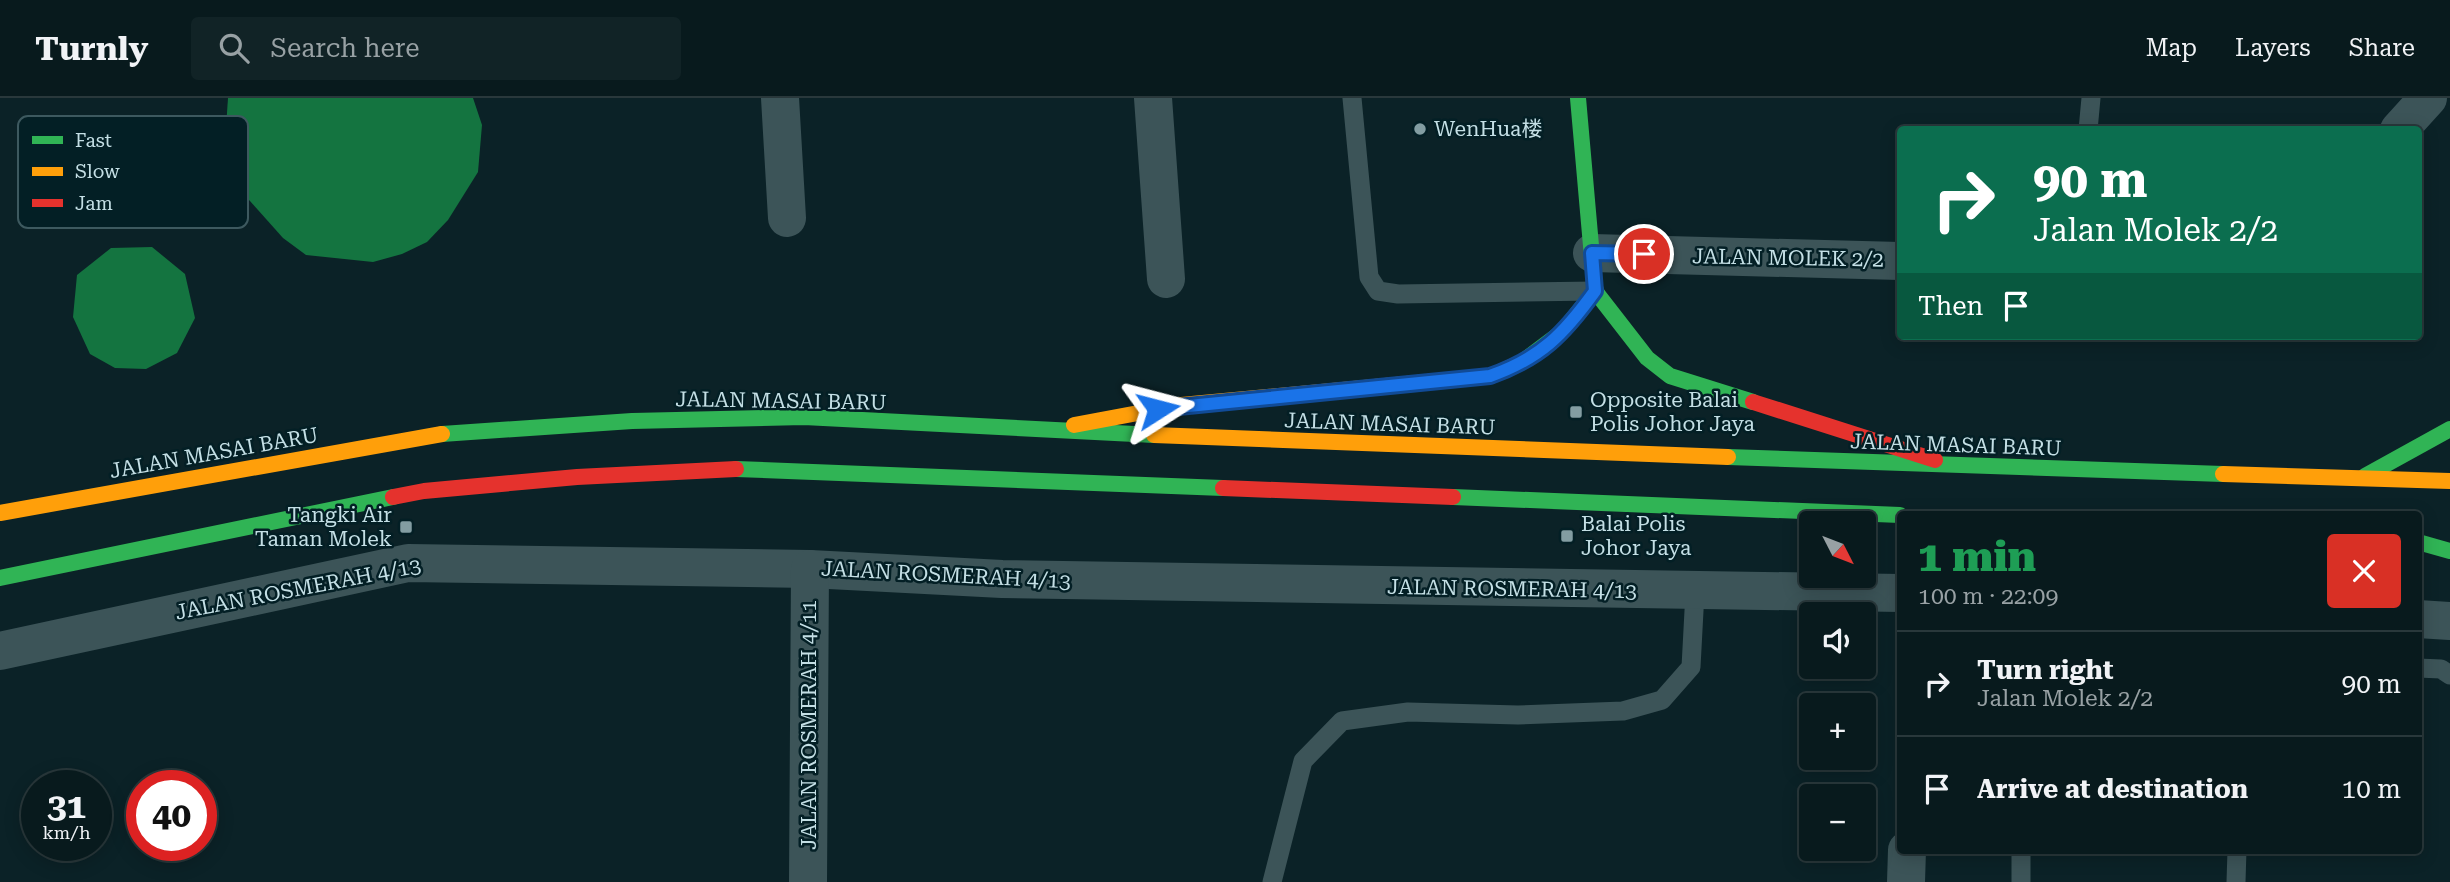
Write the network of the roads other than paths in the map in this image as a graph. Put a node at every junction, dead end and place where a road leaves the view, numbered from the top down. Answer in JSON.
{"nodes":[{"id":1,"x":780,"y":98,"type":"edge"},
{"id":2,"x":1153,"y":98,"type":"edge"},
{"id":3,"x":1352,"y":98,"type":"edge"},
{"id":4,"x":1577,"y":98,"type":"edge"},
{"id":5,"x":2091,"y":98,"type":"edge"},
{"id":6,"x":2427,"y":98,"type":"edge"},
{"id":7,"x":2088,"y":126,"type":"edge"},
{"id":8,"x":2402,"y":126,"type":"edge"},
{"id":9,"x":787,"y":218,"type":"dead end"},
{"id":10,"x":1592,"y":253,"type":"junction"},
{"id":11,"x":1897,"y":261,"type":"edge"},
{"id":12,"x":1166,"y":279,"type":"dead end"},
{"id":13,"x":1595,"y":291,"type":"junction"},
{"id":14,"x":2450,"y":429,"type":"edge"},
{"id":15,"x":1041,"y":431,"type":"junction"},
{"id":16,"x":1953,"y":466,"type":"junction"},
{"id":17,"x":2364,"y":477,"type":"junction"},
{"id":18,"x":2450,"y":481,"type":"edge"},
{"id":19,"x":0,"y":513,"type":"edge"},
{"id":20,"x":1897,"y":515,"type":"edge"},
{"id":21,"x":2422,"y":532,"type":"edge"},
{"id":22,"x":2450,"y":533,"type":"edge"},
{"id":23,"x":2422,"y":543,"type":"edge"},
{"id":24,"x":2450,"y":551,"type":"edge"},
{"id":25,"x":810,"y":569,"type":"junction"},
{"id":26,"x":0,"y":578,"type":"edge"},
{"id":27,"x":1695,"y":592,"type":"junction"},
{"id":28,"x":1897,"y":593,"type":"edge"},
{"id":29,"x":2422,"y":619,"type":"edge"},
{"id":30,"x":2450,"y":621,"type":"edge"},
{"id":31,"x":0,"y":651,"type":"edge"},
{"id":32,"x":2422,"y":668,"type":"edge"},
{"id":33,"x":2450,"y":676,"type":"edge"},
{"id":34,"x":1907,"y":854,"type":"edge"},
{"id":35,"x":2021,"y":854,"type":"edge"},
{"id":36,"x":2237,"y":854,"type":"edge"},
{"id":37,"x":808,"y":882,"type":"edge"},
{"id":38,"x":1272,"y":882,"type":"edge"},
{"id":39,"x":1906,"y":882,"type":"edge"},
{"id":40,"x":2021,"y":882,"type":"edge"},
{"id":41,"x":2236,"y":882,"type":"edge"}],
"edges":[{"from":1,"to":9,"type":"street"},
{"from":2,"to":12,"type":"street"},
{"from":3,"to":13,"type":"lane"},
{"from":4,"to":10,"type":"main road"},
{"from":5,"to":7,"type":"lane"},
{"from":6,"to":8,"type":"street"},
{"from":10,"to":11,"type":"street","name":"JALAN MOLEK 2/2"},
{"from":10,"to":13,"type":"main road"},
{"from":13,"to":15,"type":"main road"},
{"from":13,"to":16,"type":"main road"},
{"from":14,"to":17,"type":"main road"},
{"from":15,"to":16,"type":"main road","name":"JALAN MASAI BARU"},
{"from":15,"to":19,"type":"main road","name":"JALAN MASAI BARU"},
{"from":16,"to":17,"type":"main road","name":"JALAN MASAI BARU"},
{"from":17,"to":18,"type":"main road","name":"JALAN MASAI BARU"},
{"from":20,"to":26,"type":"main road"},
{"from":21,"to":22,"type":"main road"},
{"from":23,"to":24,"type":"main road"},
{"from":25,"to":27,"type":"street","name":"JALAN ROSMERAH 4/13"},
{"from":25,"to":31,"type":"street","name":"JALAN ROSMERAH 4/13"},
{"from":25,"to":37,"type":"street","name":"JALAN ROSMERAH 4/11"},
{"from":27,"to":28,"type":"street","name":"JALAN ROSMERAH 4/13"},
{"from":27,"to":38,"type":"lane"},
{"from":29,"to":30,"type":"street"},
{"from":32,"to":33,"type":"lane"},
{"from":34,"to":39,"type":"street"},
{"from":35,"to":40,"type":"lane"},
{"from":36,"to":41,"type":"lane"}]}
